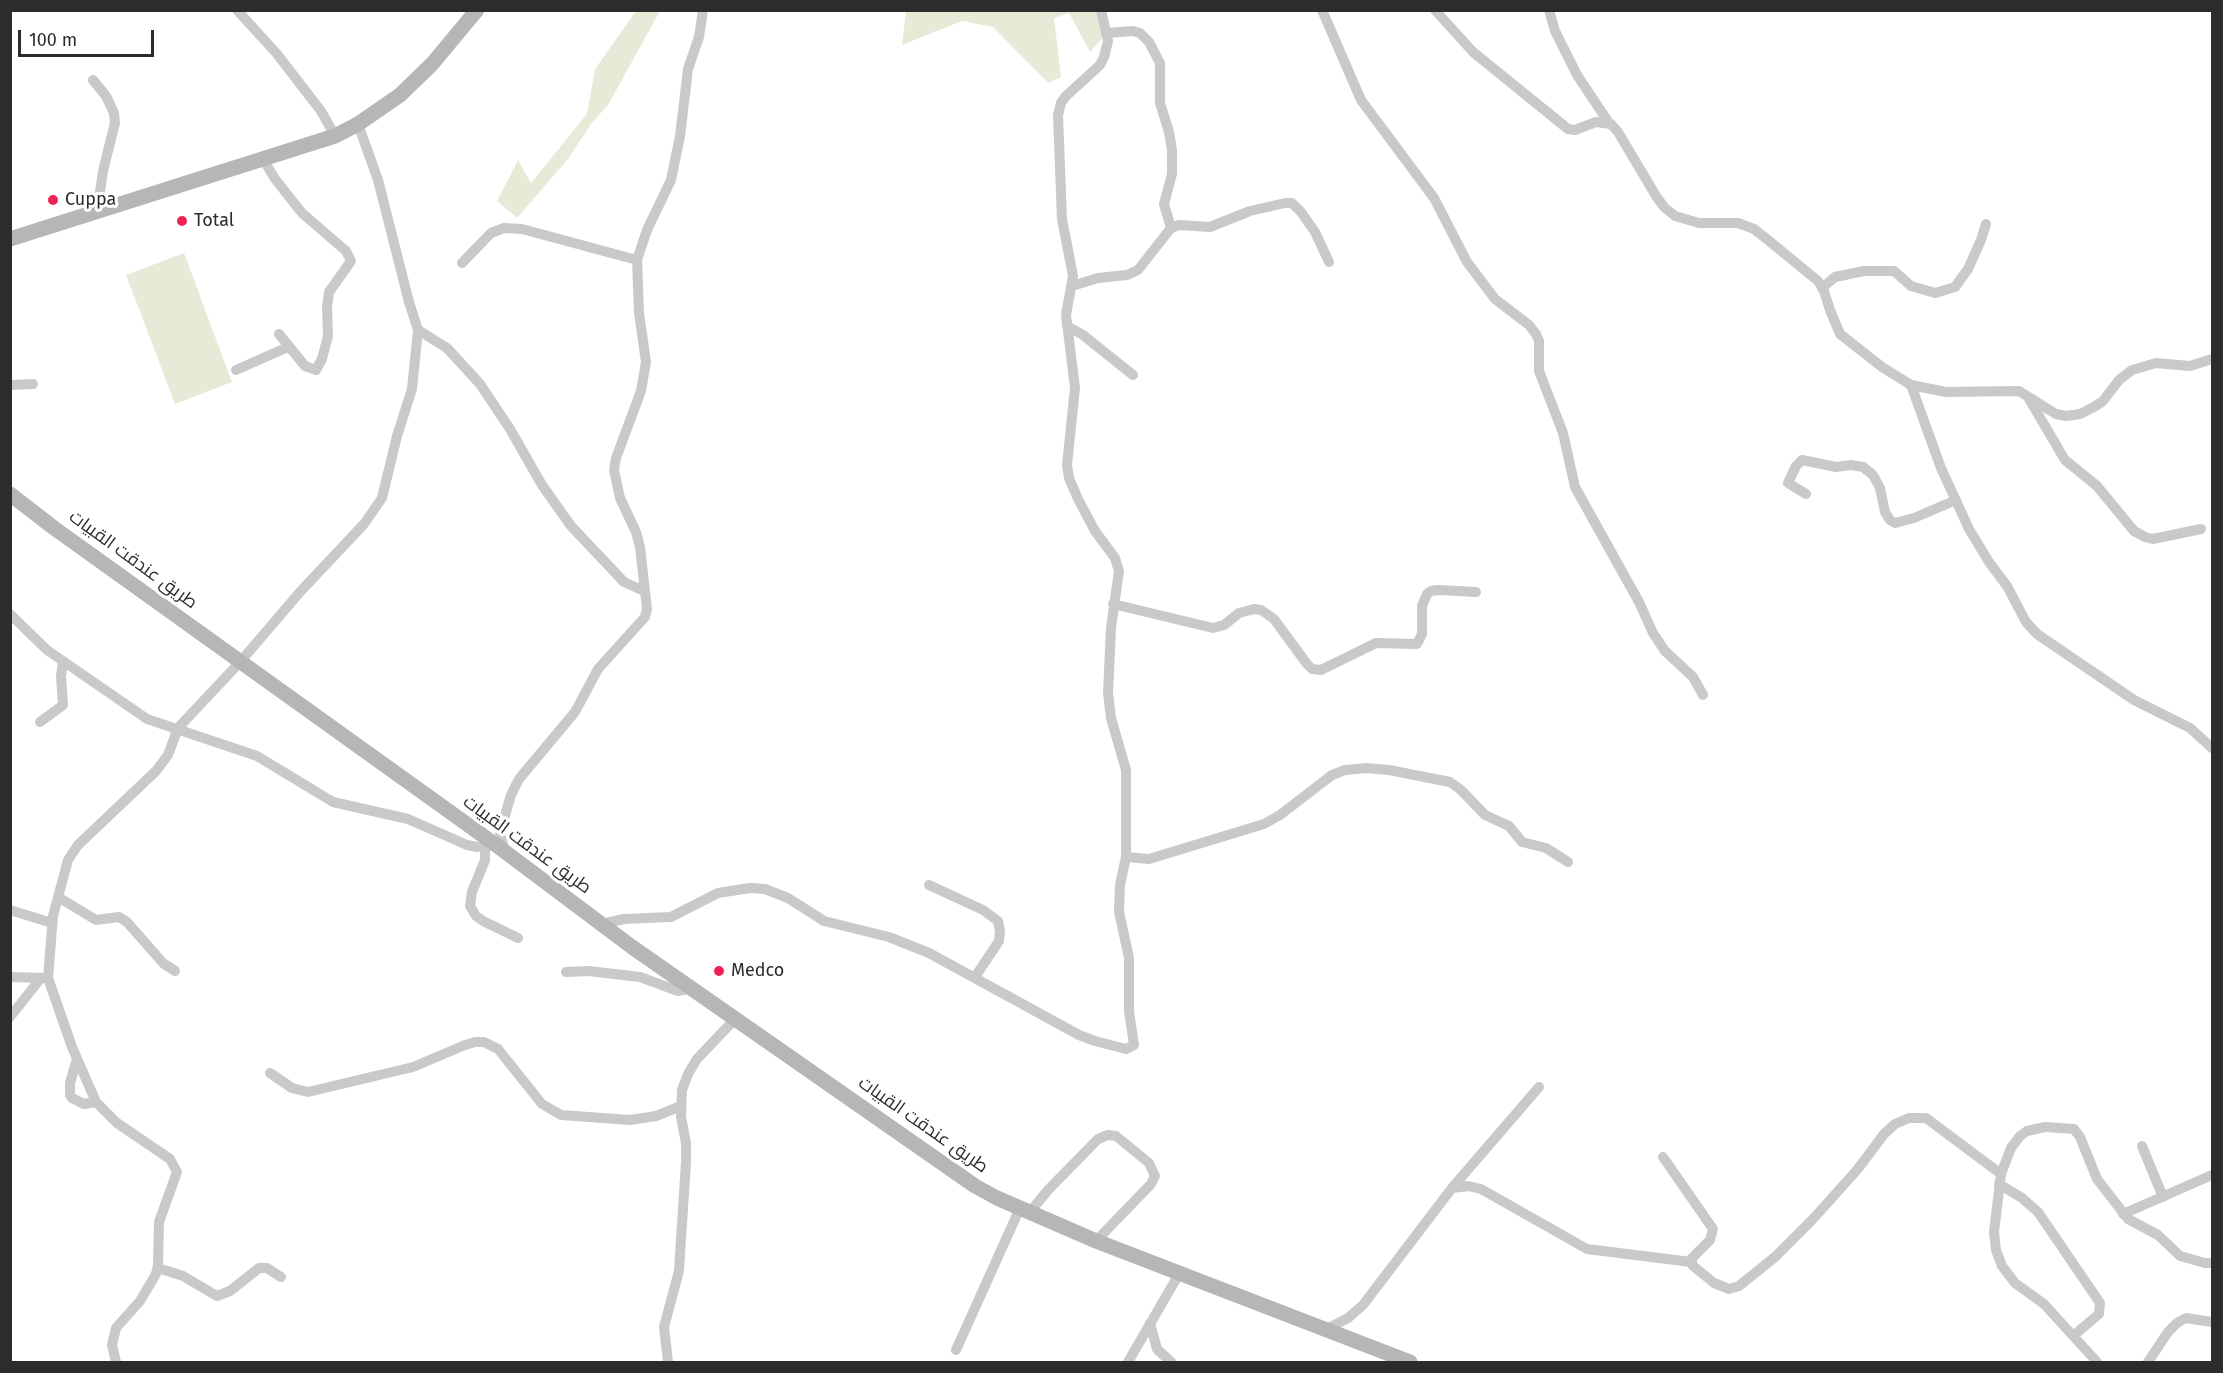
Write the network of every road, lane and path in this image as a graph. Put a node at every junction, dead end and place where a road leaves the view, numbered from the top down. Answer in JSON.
{"nodes":[{"id":1,"x":237,"y":10,"type":"edge"},
{"id":2,"x":477,"y":10,"type":"edge"},
{"id":3,"x":703,"y":10,"type":"edge"},
{"id":4,"x":1101,"y":10,"type":"edge"},
{"id":5,"x":1322,"y":10,"type":"edge"},
{"id":6,"x":1435,"y":10,"type":"edge"},
{"id":7,"x":1549,"y":10,"type":"edge"},
{"id":8,"x":1107,"y":33,"type":"junction"},
{"id":9,"x":93,"y":80,"type":"dead end"},
{"id":10,"x":1609,"y":123,"type":"junction"},
{"id":11,"x":358,"y":124,"type":"junction"},
{"id":12,"x":335,"y":136,"type":"junction"},
{"id":13,"x":263,"y":159,"type":"junction"},
{"id":14,"x":97,"y":212,"type":"junction"},
{"id":15,"x":1986,"y":224,"type":"dead end"},
{"id":16,"x":1171,"y":228,"type":"junction"},
{"id":17,"x":10,"y":239,"type":"edge"},
{"id":18,"x":637,"y":260,"type":"junction"},
{"id":19,"x":1329,"y":262,"type":"dead end"},
{"id":20,"x":462,"y":263,"type":"dead end"},
{"id":21,"x":1072,"y":286,"type":"junction"},
{"id":22,"x":1822,"y":288,"type":"junction"},
{"id":23,"x":1067,"y":326,"type":"junction"},
{"id":24,"x":418,"y":330,"type":"junction"},
{"id":25,"x":279,"y":334,"type":"dead end"},
{"id":26,"x":288,"y":346,"type":"junction"},
{"id":27,"x":2212,"y":359,"type":"edge"},
{"id":28,"x":236,"y":370,"type":"dead end"},
{"id":29,"x":1133,"y":375,"type":"dead end"},
{"id":30,"x":33,"y":384,"type":"dead end"},
{"id":31,"x":10,"y":385,"type":"edge"},
{"id":32,"x":1911,"y":385,"type":"junction"},
{"id":33,"x":2026,"y":394,"type":"junction"},
{"id":34,"x":10,"y":494,"type":"edge"},
{"id":35,"x":1806,"y":494,"type":"dead end"},
{"id":36,"x":1956,"y":500,"type":"junction"},
{"id":37,"x":2200,"y":529,"type":"dead end"},
{"id":38,"x":644,"y":591,"type":"junction"},
{"id":39,"x":1476,"y":592,"type":"dead end"},
{"id":40,"x":1113,"y":604,"type":"junction"},
{"id":41,"x":10,"y":614,"type":"edge"},
{"id":42,"x":241,"y":661,"type":"junction"},
{"id":43,"x":63,"y":662,"type":"junction"},
{"id":44,"x":1703,"y":695,"type":"dead end"},
{"id":45,"x":40,"y":722,"type":"dead end"},
{"id":46,"x":178,"y":728,"type":"junction"},
{"id":47,"x":2199,"y":735,"type":"junction"},
{"id":48,"x":2212,"y":739,"type":"edge"},
{"id":49,"x":2212,"y":748,"type":"edge"},
{"id":50,"x":496,"y":849,"type":"junction"},
{"id":51,"x":1126,"y":857,"type":"junction"},
{"id":52,"x":1568,"y":862,"type":"dead end"},
{"id":53,"x":929,"y":885,"type":"dead end"},
{"id":54,"x":58,"y":897,"type":"junction"},
{"id":55,"x":10,"y":910,"type":"edge"},
{"id":56,"x":52,"y":923,"type":"junction"},
{"id":57,"x":601,"y":924,"type":"junction"},
{"id":58,"x":518,"y":938,"type":"dead end"},
{"id":59,"x":175,"y":971,"type":"dead end"},
{"id":60,"x":566,"y":972,"type":"dead end"},
{"id":61,"x":10,"y":977,"type":"edge"},
{"id":62,"x":975,"y":977,"type":"junction"},
{"id":63,"x":44,"y":978,"type":"junction"},
{"id":64,"x":692,"y":988,"type":"junction"},
{"id":65,"x":10,"y":1017,"type":"edge"},
{"id":66,"x":736,"y":1018,"type":"junction"},
{"id":67,"x":77,"y":1059,"type":"junction"},
{"id":68,"x":270,"y":1073,"type":"dead end"},
{"id":69,"x":1539,"y":1087,"type":"dead end"},
{"id":70,"x":96,"y":1102,"type":"junction"},
{"id":71,"x":681,"y":1106,"type":"junction"},
{"id":72,"x":2142,"y":1146,"type":"dead end"},
{"id":73,"x":1663,"y":1158,"type":"dead end"},
{"id":74,"x":2212,"y":1175,"type":"edge"},
{"id":75,"x":2000,"y":1179,"type":"junction"},
{"id":76,"x":1452,"y":1188,"type":"junction"},
{"id":77,"x":2163,"y":1197,"type":"junction"},
{"id":78,"x":1024,"y":1210,"type":"junction"},
{"id":79,"x":2123,"y":1214,"type":"junction"},
{"id":80,"x":1096,"y":1241,"type":"junction"},
{"id":81,"x":1691,"y":1262,"type":"junction"},
{"id":82,"x":2212,"y":1263,"type":"edge"},
{"id":83,"x":158,"y":1268,"type":"junction"},
{"id":84,"x":1179,"y":1274,"type":"junction"},
{"id":85,"x":281,"y":1276,"type":"dead end"},
{"id":86,"x":2212,"y":1322,"type":"edge"},
{"id":87,"x":1150,"y":1323,"type":"junction"},
{"id":88,"x":1326,"y":1330,"type":"junction"},
{"id":89,"x":2073,"y":1336,"type":"junction"},
{"id":90,"x":956,"y":1350,"type":"dead end"},
{"id":91,"x":116,"y":1362,"type":"edge"},
{"id":92,"x":668,"y":1362,"type":"edge"},
{"id":93,"x":1128,"y":1362,"type":"edge"},
{"id":94,"x":1171,"y":1362,"type":"edge"},
{"id":95,"x":1410,"y":1362,"type":"edge"},
{"id":96,"x":2097,"y":1362,"type":"edge"},
{"id":97,"x":2148,"y":1362,"type":"edge"}],
"edges":[{"from":1,"to":12,"type":"street"},
{"from":2,"to":11,"type":"main road"},
{"from":3,"to":18,"type":"street"},
{"from":4,"to":8,"type":"street"},
{"from":5,"to":44,"type":"street"},
{"from":6,"to":10,"type":"street"},
{"from":7,"to":10,"type":"street"},
{"from":8,"to":16,"type":"street"},
{"from":8,"to":21,"type":"street"},
{"from":9,"to":14,"type":"street"},
{"from":10,"to":22,"type":"street"},
{"from":11,"to":12,"type":"main road"},
{"from":11,"to":24,"type":"street"},
{"from":12,"to":13,"type":"main road"},
{"from":13,"to":14,"type":"main road"},
{"from":13,"to":26,"type":"street"},
{"from":14,"to":17,"type":"main road"},
{"from":15,"to":22,"type":"street"},
{"from":16,"to":19,"type":"street"},
{"from":16,"to":21,"type":"street"},
{"from":18,"to":20,"type":"street"},
{"from":18,"to":38,"type":"street"},
{"from":21,"to":23,"type":"street"},
{"from":22,"to":32,"type":"street"},
{"from":23,"to":29,"type":"street"},
{"from":23,"to":40,"type":"street"},
{"from":24,"to":38,"type":"street"},
{"from":24,"to":42,"type":"street"},
{"from":25,"to":26,"type":"street"},
{"from":26,"to":28,"type":"street"},
{"from":27,"to":33,"type":"street"},
{"from":30,"to":31,"type":"street"},
{"from":32,"to":33,"type":"street"},
{"from":32,"to":36,"type":"street"},
{"from":33,"to":37,"type":"street"},
{"from":34,"to":42,"type":"main road","name":"طريق عندقت القبيات"},
{"from":35,"to":36,"type":"street"},
{"from":36,"to":47,"type":"street"},
{"from":38,"to":50,"type":"street"},
{"from":39,"to":40,"type":"street"},
{"from":40,"to":51,"type":"street"},
{"from":41,"to":43,"type":"street"},
{"from":42,"to":46,"type":"street"},
{"from":42,"to":50,"type":"main road","name":"طريق عندقت القبيات"},
{"from":43,"to":45,"type":"street"},
{"from":43,"to":46,"type":"street"},
{"from":46,"to":50,"type":"street"},
{"from":46,"to":54,"type":"street"},
{"from":47,"to":48,"type":"street"},
{"from":47,"to":49,"type":"street"},
{"from":50,"to":57,"type":"main road","name":"طريق عندقت القبيات"},
{"from":50,"to":58,"type":"street"},
{"from":51,"to":52,"type":"street"},
{"from":51,"to":62,"type":"street"},
{"from":53,"to":62,"type":"street"},
{"from":54,"to":56,"type":"street"},
{"from":54,"to":59,"type":"street"},
{"from":55,"to":56,"type":"street"},
{"from":56,"to":63,"type":"street"},
{"from":57,"to":62,"type":"street"},
{"from":57,"to":64,"type":"main road","name":"طريق عندقت القبيات"},
{"from":60,"to":64,"type":"street"},
{"from":61,"to":63,"type":"street"},
{"from":63,"to":65,"type":"street"},
{"from":63,"to":67,"type":"street"},
{"from":64,"to":66,"type":"main road","name":"طريق عندقت القبيات"},
{"from":66,"to":71,"type":"street"},
{"from":66,"to":78,"type":"main road","name":"طريق عندقت القبيات"},
{"from":67,"to":70,"type":"street"},
{"from":67,"to":70,"type":"street"},
{"from":68,"to":71,"type":"street"},
{"from":69,"to":76,"type":"street"},
{"from":70,"to":83,"type":"street"},
{"from":71,"to":92,"type":"street"},
{"from":72,"to":77,"type":"street"},
{"from":73,"to":81,"type":"street"},
{"from":74,"to":77,"type":"street"},
{"from":75,"to":79,"type":"street"},
{"from":75,"to":81,"type":"street"},
{"from":75,"to":89,"type":"street"},
{"from":75,"to":89,"type":"street"},
{"from":76,"to":81,"type":"street"},
{"from":76,"to":88,"type":"street"},
{"from":77,"to":79,"type":"street"},
{"from":78,"to":80,"type":"main road","name":"طريق عندقت القبيات"},
{"from":78,"to":80,"type":"street"},
{"from":78,"to":90,"type":"street"},
{"from":79,"to":82,"type":"street"},
{"from":80,"to":84,"type":"main road","name":"طريق عندقت القبيات"},
{"from":83,"to":85,"type":"street"},
{"from":83,"to":91,"type":"street"},
{"from":84,"to":87,"type":"street"},
{"from":84,"to":88,"type":"main road","name":"طريق عندقت القبيات"},
{"from":86,"to":97,"type":"street"},
{"from":87,"to":93,"type":"street"},
{"from":87,"to":94,"type":"street"},
{"from":88,"to":95,"type":"main road","name":"طريق عندقت القبيات"},
{"from":89,"to":96,"type":"street"}]}
